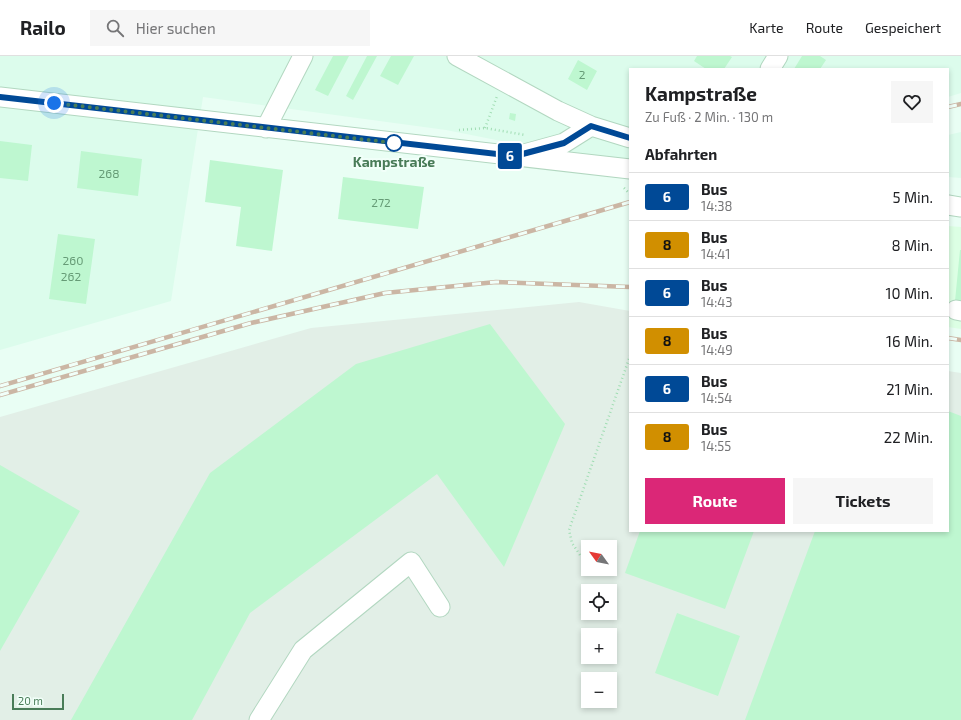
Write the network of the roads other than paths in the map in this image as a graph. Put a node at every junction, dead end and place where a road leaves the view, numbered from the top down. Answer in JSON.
{"nodes":[{"id":1,"x":303,"y":56,"type":"edge"},
{"id":2,"x":457,"y":56,"type":"edge"},
{"id":3,"x":778,"y":56,"type":"edge"},
{"id":4,"x":771,"y":68,"type":"edge"},
{"id":5,"x":0,"y":97,"type":"edge"},
{"id":6,"x":591,"y":126,"type":"junction"},
{"id":7,"x":266,"y":128,"type":"junction"},
{"id":8,"x":629,"y":138,"type":"edge"},
{"id":9,"x":515,"y":156,"type":"junction"},
{"id":10,"x":629,"y":169,"type":"edge"},
{"id":11,"x":949,"y":206,"type":"edge"},
{"id":12,"x":961,"y":207,"type":"edge"},
{"id":13,"x":440,"y":607,"type":"dead end"},
{"id":14,"x":259,"y":720,"type":"edge"}],
"edges":[{"from":1,"to":7,"type":"street"},
{"from":2,"to":6,"type":"street"},
{"from":3,"to":4,"type":"street"},
{"from":5,"to":7,"type":"street"},
{"from":6,"to":8,"type":"street"},
{"from":6,"to":9,"type":"street"},
{"from":7,"to":9,"type":"street"},
{"from":9,"to":10,"type":"street"},
{"from":11,"to":12,"type":"street"},
{"from":13,"to":14,"type":"street"}]}
